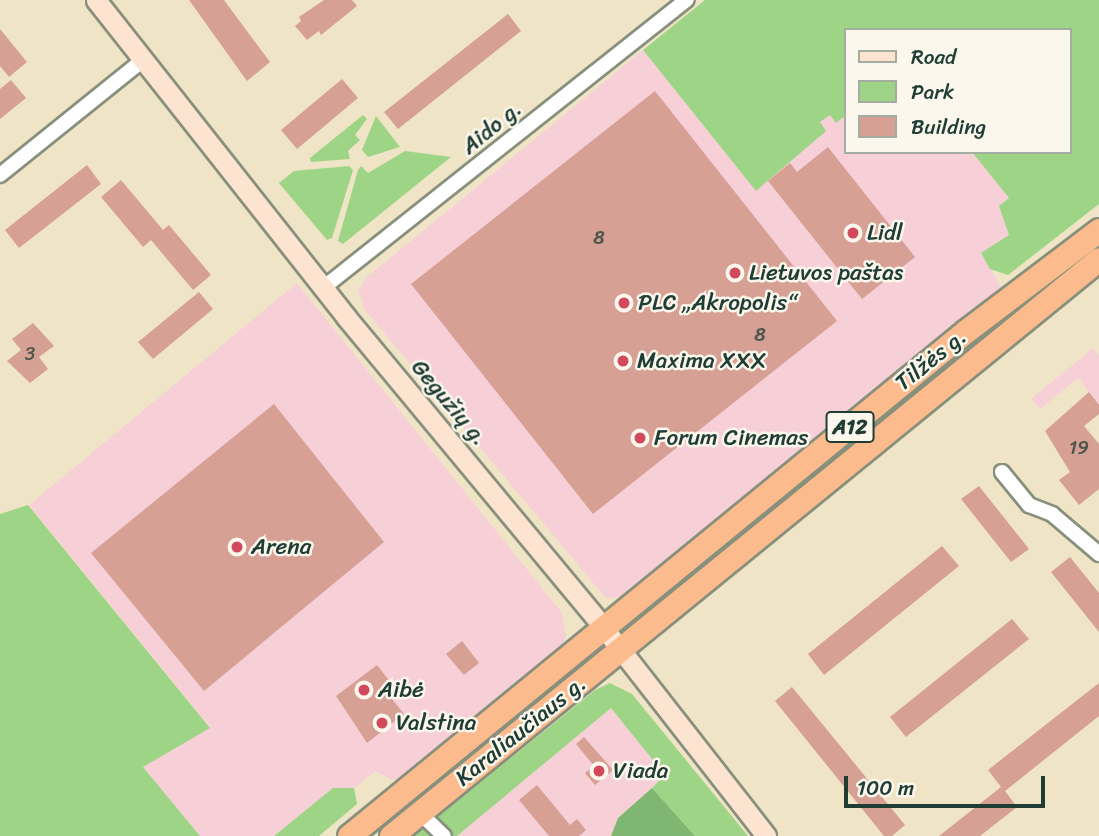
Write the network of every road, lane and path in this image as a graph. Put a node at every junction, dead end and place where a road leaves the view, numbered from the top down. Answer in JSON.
{"nodes":[{"id":1,"x":96,"y":0,"type":"edge"},
{"id":2,"x":687,"y":0,"type":"edge"},
{"id":3,"x":143,"y":60,"type":"junction"},
{"id":4,"x":0,"y":175,"type":"edge"},
{"id":5,"x":1099,"y":230,"type":"edge"},
{"id":6,"x":1099,"y":259,"type":"edge"},
{"id":7,"x":323,"y":288,"type":"junction"},
{"id":8,"x":1002,"y":472,"type":"dead end"},
{"id":9,"x":1099,"y":554,"type":"edge"},
{"id":10,"x":603,"y":627,"type":"junction"},
{"id":11,"x":621,"y":649,"type":"junction"},
{"id":12,"x":420,"y":813,"type":"junction"},
{"id":13,"x":349,"y":836,"type":"edge"},
{"id":14,"x":391,"y":836,"type":"edge"},
{"id":15,"x":444,"y":836,"type":"edge"},
{"id":16,"x":766,"y":836,"type":"edge"}],
"edges":[{"from":1,"to":3,"type":"main road","name":"Gegužių g."},
{"from":2,"to":7,"type":"street","name":"Aido g."},
{"from":3,"to":4,"type":"street"},
{"from":3,"to":7,"type":"main road","name":"Gegužių g."},
{"from":5,"to":10,"type":"highway","name":"Tilžės g.","number":"A12"},
{"from":6,"to":11,"type":"highway","name":"Tilžės g.","number":"A12"},
{"from":7,"to":10,"type":"main road","name":"Gegužių g."},
{"from":8,"to":9,"type":"street"},
{"from":10,"to":11,"type":"main road","name":"Gegužių g."},
{"from":10,"to":13,"type":"highway","name":"Karaliaučiaus g.","number":"A12"},
{"from":11,"to":12,"type":"highway","name":"Karaliaučiaus g.","number":"A12"},
{"from":11,"to":16,"type":"main road","name":"Gegužių g."},
{"from":12,"to":14,"type":"highway","name":"Karaliaučiaus g.","number":"A12"},
{"from":12,"to":15,"type":"street"}]}
